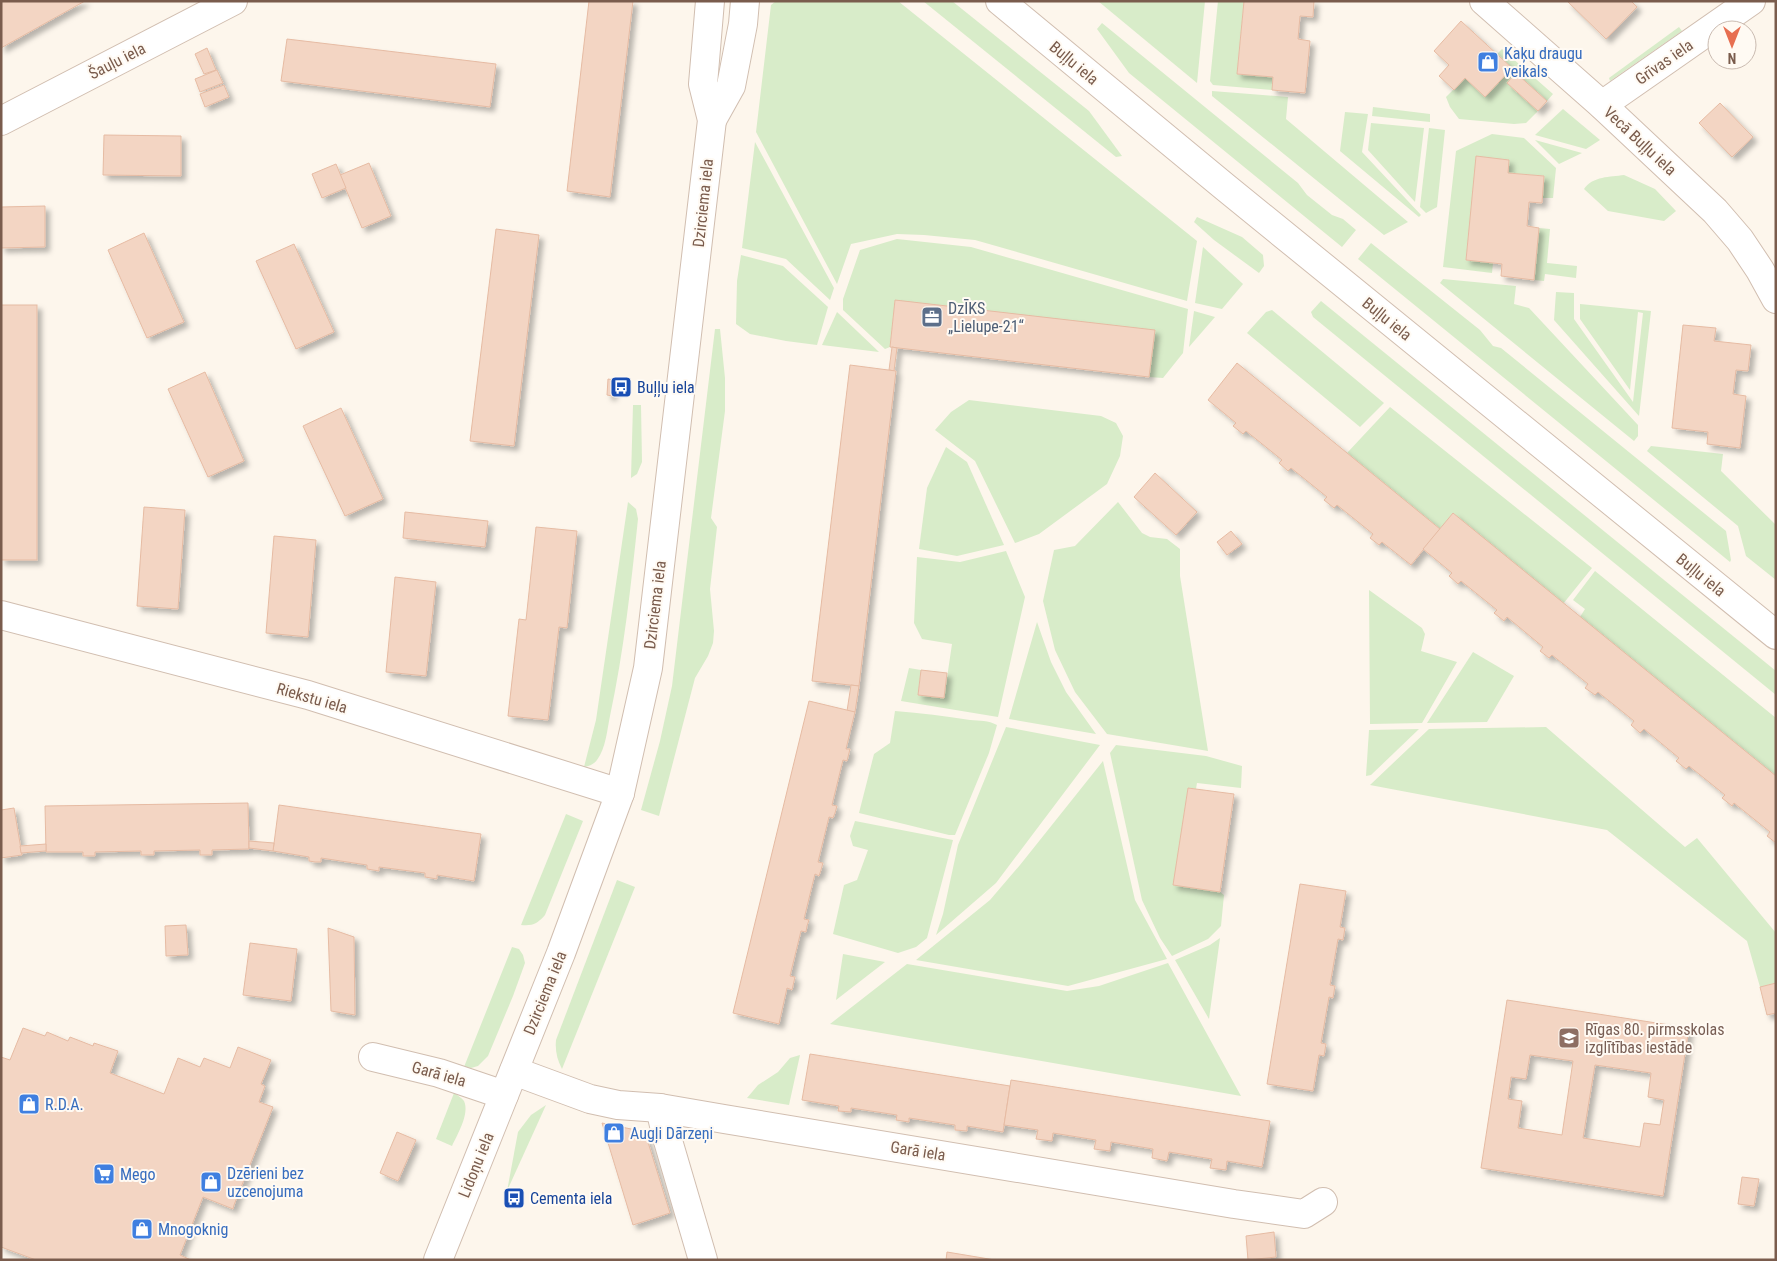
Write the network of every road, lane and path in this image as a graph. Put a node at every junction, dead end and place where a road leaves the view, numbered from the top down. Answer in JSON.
{"nodes":[{"id":1,"x":234,"y":1,"type":"edge"},
{"id":2,"x":710,"y":1,"type":"edge"},
{"id":3,"x":745,"y":1,"type":"edge"},
{"id":4,"x":1000,"y":1,"type":"edge"},
{"id":5,"x":1484,"y":1,"type":"edge"},
{"id":6,"x":1751,"y":1,"type":"edge"},
{"id":7,"x":1602,"y":105,"type":"junction"},
{"id":8,"x":712,"y":120,"type":"junction"},
{"id":9,"x":1,"y":121,"type":"edge"},
{"id":10,"x":1776,"y":298,"type":"edge"},
{"id":11,"x":1,"y":615,"type":"edge"},
{"id":12,"x":1776,"y":636,"type":"edge"},
{"id":13,"x":620,"y":793,"type":"junction"},
{"id":14,"x":373,"y":1057,"type":"dead end"},
{"id":15,"x":509,"y":1083,"type":"junction"},
{"id":16,"x":660,"y":1108,"type":"junction"},
{"id":17,"x":1323,"y":1202,"type":"dead end"},
{"id":18,"x":438,"y":1260,"type":"edge"},
{"id":19,"x":703,"y":1260,"type":"edge"}],
"edges":[{"from":1,"to":9,"type":"street","name":"Šauļu iela"},
{"from":2,"to":8,"type":"street","name":"Dzirciema iela"},
{"from":3,"to":8,"type":"street","name":"Dzirciema iela"},
{"from":4,"to":12,"type":"street","name":"Buļļu iela"},
{"from":5,"to":7,"type":"street","name":"Vecā Buļļu iela"},
{"from":6,"to":7,"type":"street","name":"Grīvas iela"},
{"from":7,"to":10,"type":"street","name":"Vecā Buļļu iela"},
{"from":8,"to":13,"type":"street","name":"Dzirciema iela"},
{"from":11,"to":13,"type":"street","name":"Riekstu iela"},
{"from":13,"to":15,"type":"street","name":"Dzirciema iela"},
{"from":14,"to":15,"type":"street","name":"Garā iela"},
{"from":15,"to":16,"type":"street","name":"Garā iela"},
{"from":15,"to":18,"type":"street","name":"Lidoņu iela"},
{"from":16,"to":17,"type":"street","name":"Garā iela"},
{"from":16,"to":19,"type":"street"}]}
